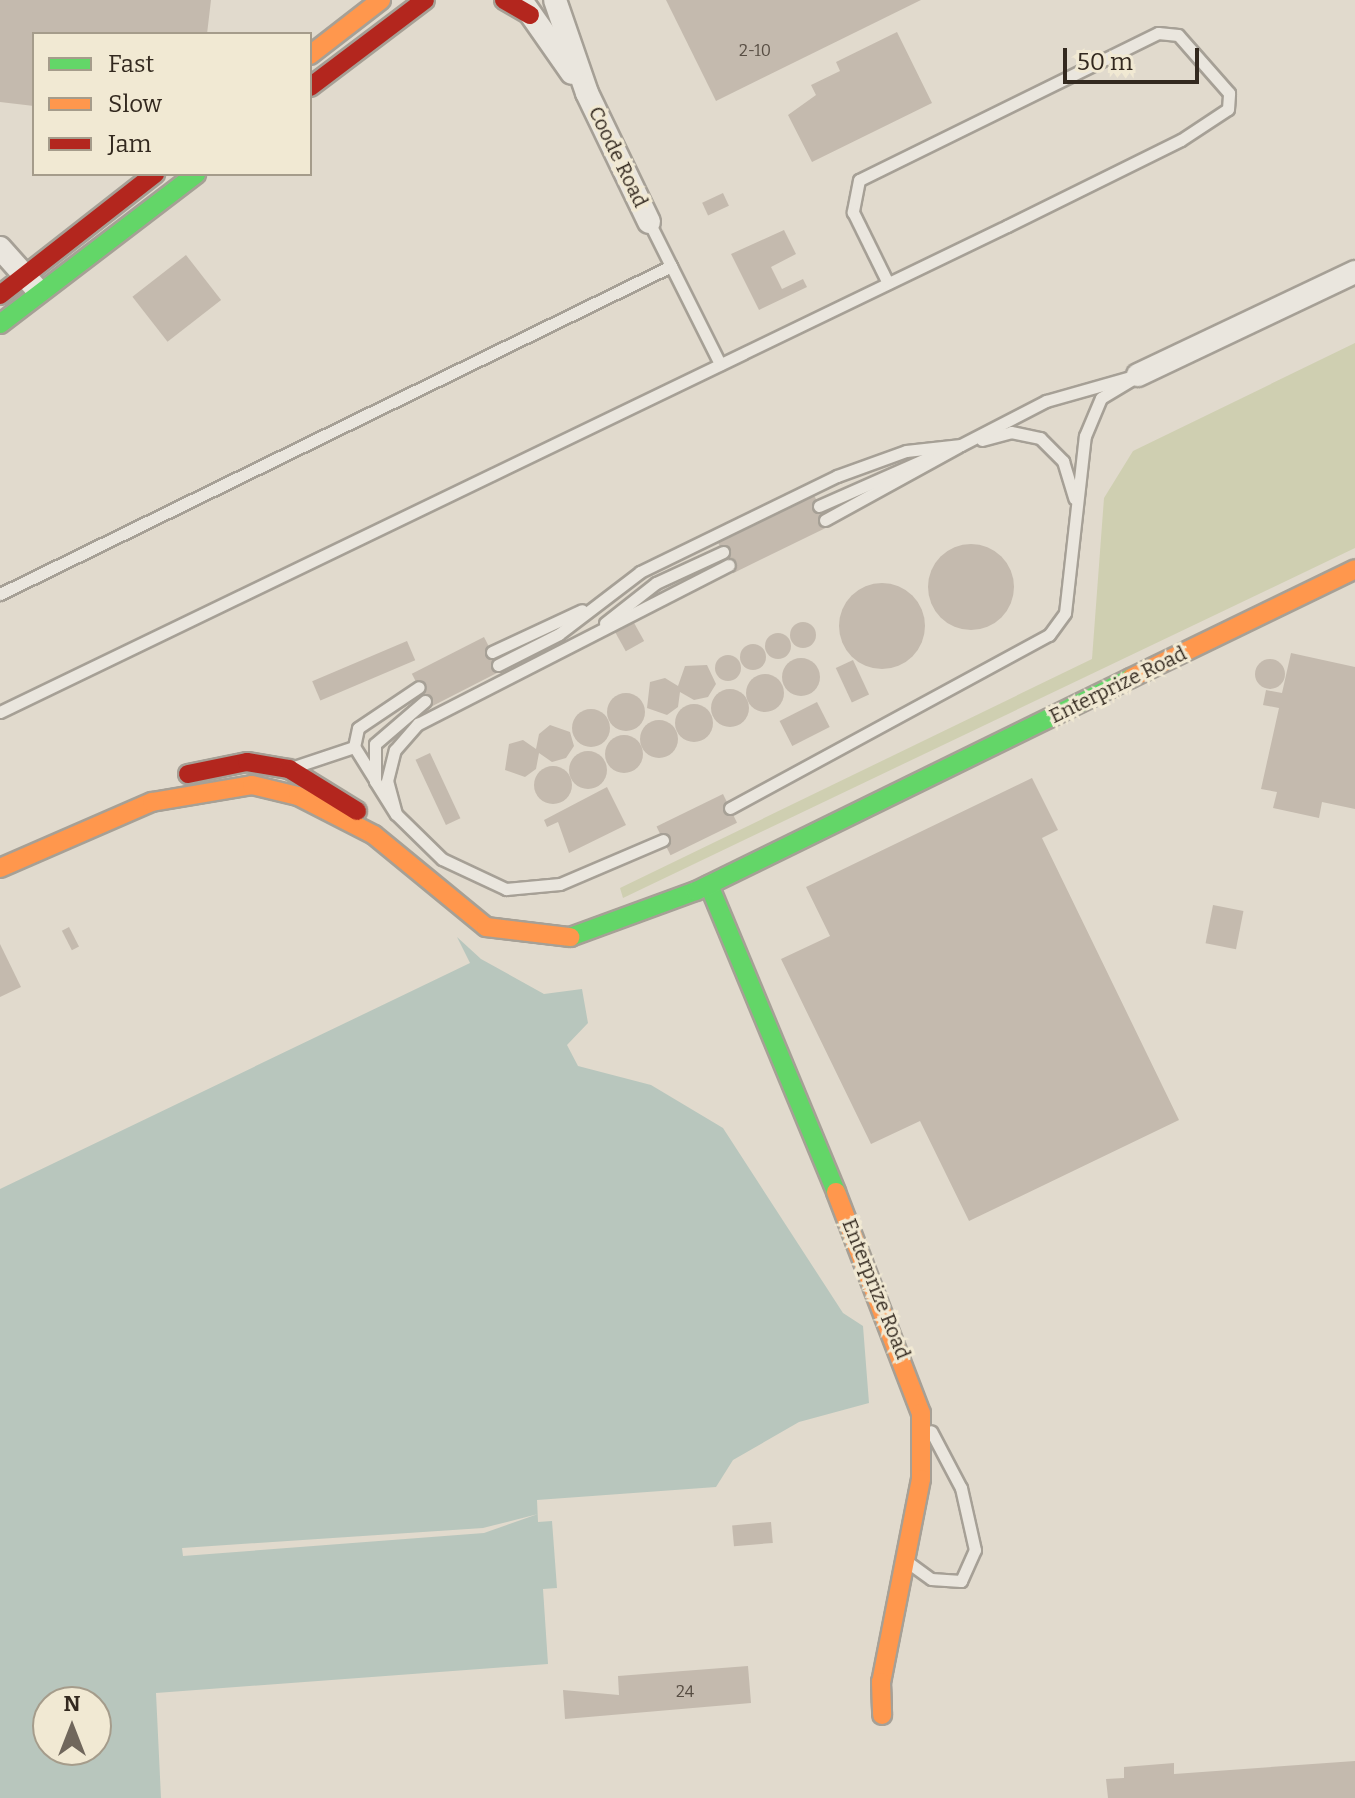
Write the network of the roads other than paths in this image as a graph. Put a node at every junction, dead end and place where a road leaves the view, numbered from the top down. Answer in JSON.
{"nodes":[{"id":1,"x":367,"y":0,"type":"edge"},
{"id":2,"x":381,"y":0,"type":"edge"},
{"id":3,"x":425,"y":0,"type":"edge"},
{"id":4,"x":504,"y":0,"type":"edge"},
{"id":5,"x":555,"y":0,"type":"edge"},
{"id":6,"x":525,"y":8,"type":"edge"},
{"id":7,"x":345,"y":28,"type":"junction"},
{"id":8,"x":312,"y":53,"type":"edge"},
{"id":9,"x":312,"y":85,"type":"edge"},
{"id":10,"x":587,"y":93,"type":"junction"},
{"id":11,"x":152,"y":176,"type":"edge"},
{"id":12,"x":193,"y":176,"type":"edge"},
{"id":13,"x":649,"y":222,"type":"joint"},
{"id":14,"x":0,"y":248,"type":"edge"},
{"id":15,"x":671,"y":266,"type":"junction"},
{"id":16,"x":1355,"y":272,"type":"edge"},
{"id":17,"x":25,"y":275,"type":"junction"},
{"id":18,"x":888,"y":283,"type":"junction"},
{"id":19,"x":40,"y":293,"type":"junction"},
{"id":20,"x":0,"y":295,"type":"edge"},
{"id":21,"x":3,"y":316,"type":"edge"},
{"id":22,"x":720,"y":364,"type":"junction"},
{"id":23,"x":1138,"y":375,"type":"junction"},
{"id":24,"x":961,"y":445,"type":"junction"},
{"id":25,"x":1076,"y":504,"type":"junction"},
{"id":26,"x":819,"y":506,"type":"dead end"},
{"id":27,"x":825,"y":520,"type":"dead end"},
{"id":28,"x":723,"y":552,"type":"dead end"},
{"id":29,"x":729,"y":565,"type":"dead end"},
{"id":30,"x":1355,"y":569,"type":"edge"},
{"id":31,"x":0,"y":594,"type":"edge"},
{"id":32,"x":599,"y":601,"type":"junction"},
{"id":33,"x":582,"y":640,"type":"junction"},
{"id":34,"x":492,"y":652,"type":"dead end"},
{"id":35,"x":498,"y":665,"type":"dead end"},
{"id":36,"x":419,"y":687,"type":"dead end"},
{"id":37,"x":425,"y":701,"type":"dead end"},
{"id":38,"x":0,"y":712,"type":"edge"},
{"id":39,"x":354,"y":747,"type":"junction"},
{"id":40,"x":289,"y":769,"type":"junction"},
{"id":41,"x":375,"y":781,"type":"junction"},
{"id":42,"x":730,"y":808,"type":"dead end"},
{"id":43,"x":396,"y":814,"type":"junction"},
{"id":44,"x":82,"y":830,"type":"junction"},
{"id":45,"x":374,"y":835,"type":"junction"},
{"id":46,"x":663,"y":840,"type":"dead end"},
{"id":47,"x":0,"y":868,"type":"edge"},
{"id":48,"x":709,"y":885,"type":"junction"},
{"id":49,"x":921,"y":1413,"type":"junction"},
{"id":50,"x":907,"y":1562,"type":"junction"},
{"id":51,"x":882,"y":1715,"type":"dead end"}],
"edges":[{"from":1,"to":7,"type":"street"},
{"from":2,"to":7,"type":"street"},
{"from":3,"to":9,"type":"street"},
{"from":4,"to":6,"type":"street"},
{"from":5,"to":10,"type":"street","name":"Coode Road"},
{"from":6,"to":10,"type":"street","name":"Coode Road"},
{"from":7,"to":8,"type":"street"},
{"from":10,"to":13,"type":"street","name":"Coode Road"},
{"from":11,"to":17,"type":"street"},
{"from":12,"to":19,"type":"street"},
{"from":13,"to":15,"type":"lane"},
{"from":14,"to":17,"type":"street"},
{"from":15,"to":22,"type":"lane"},
{"from":15,"to":31,"type":"lane"},
{"from":16,"to":23,"type":"street"},
{"from":17,"to":19,"type":"street"},
{"from":17,"to":20,"type":"street"},
{"from":18,"to":18,"type":"lane"},
{"from":18,"to":22,"type":"lane"},
{"from":19,"to":21,"type":"street"},
{"from":22,"to":38,"type":"lane"},
{"from":23,"to":24,"type":"lane"},
{"from":23,"to":25,"type":"lane"},
{"from":24,"to":25,"type":"lane"},
{"from":24,"to":26,"type":"lane"},
{"from":24,"to":27,"type":"lane"},
{"from":24,"to":32,"type":"lane"},
{"from":25,"to":42,"type":"lane"},
{"from":28,"to":33,"type":"lane"},
{"from":29,"to":33,"type":"lane"},
{"from":30,"to":48,"type":"street","name":"Enterprize Road"},
{"from":32,"to":34,"type":"lane"},
{"from":32,"to":35,"type":"lane"},
{"from":33,"to":43,"type":"lane"},
{"from":36,"to":39,"type":"lane"},
{"from":37,"to":41,"type":"lane"},
{"from":39,"to":40,"type":"lane"},
{"from":39,"to":41,"type":"lane"},
{"from":40,"to":44,"type":"street","name":"Enterprize Road"},
{"from":40,"to":45,"type":"street","name":"Enterprize Road"},
{"from":41,"to":43,"type":"lane"},
{"from":43,"to":46,"type":"lane"},
{"from":44,"to":45,"type":"street","name":"Enterprize Road"},
{"from":44,"to":47,"type":"street","name":"Enterprize Road"},
{"from":45,"to":48,"type":"street","name":"Enterprize Road"},
{"from":48,"to":49,"type":"street","name":"Enterprize Road"},
{"from":49,"to":50,"type":"street","name":"Enterprize Road"},
{"from":49,"to":50,"type":"lane"},
{"from":50,"to":51,"type":"street","name":"Enterprize Road"}]}
